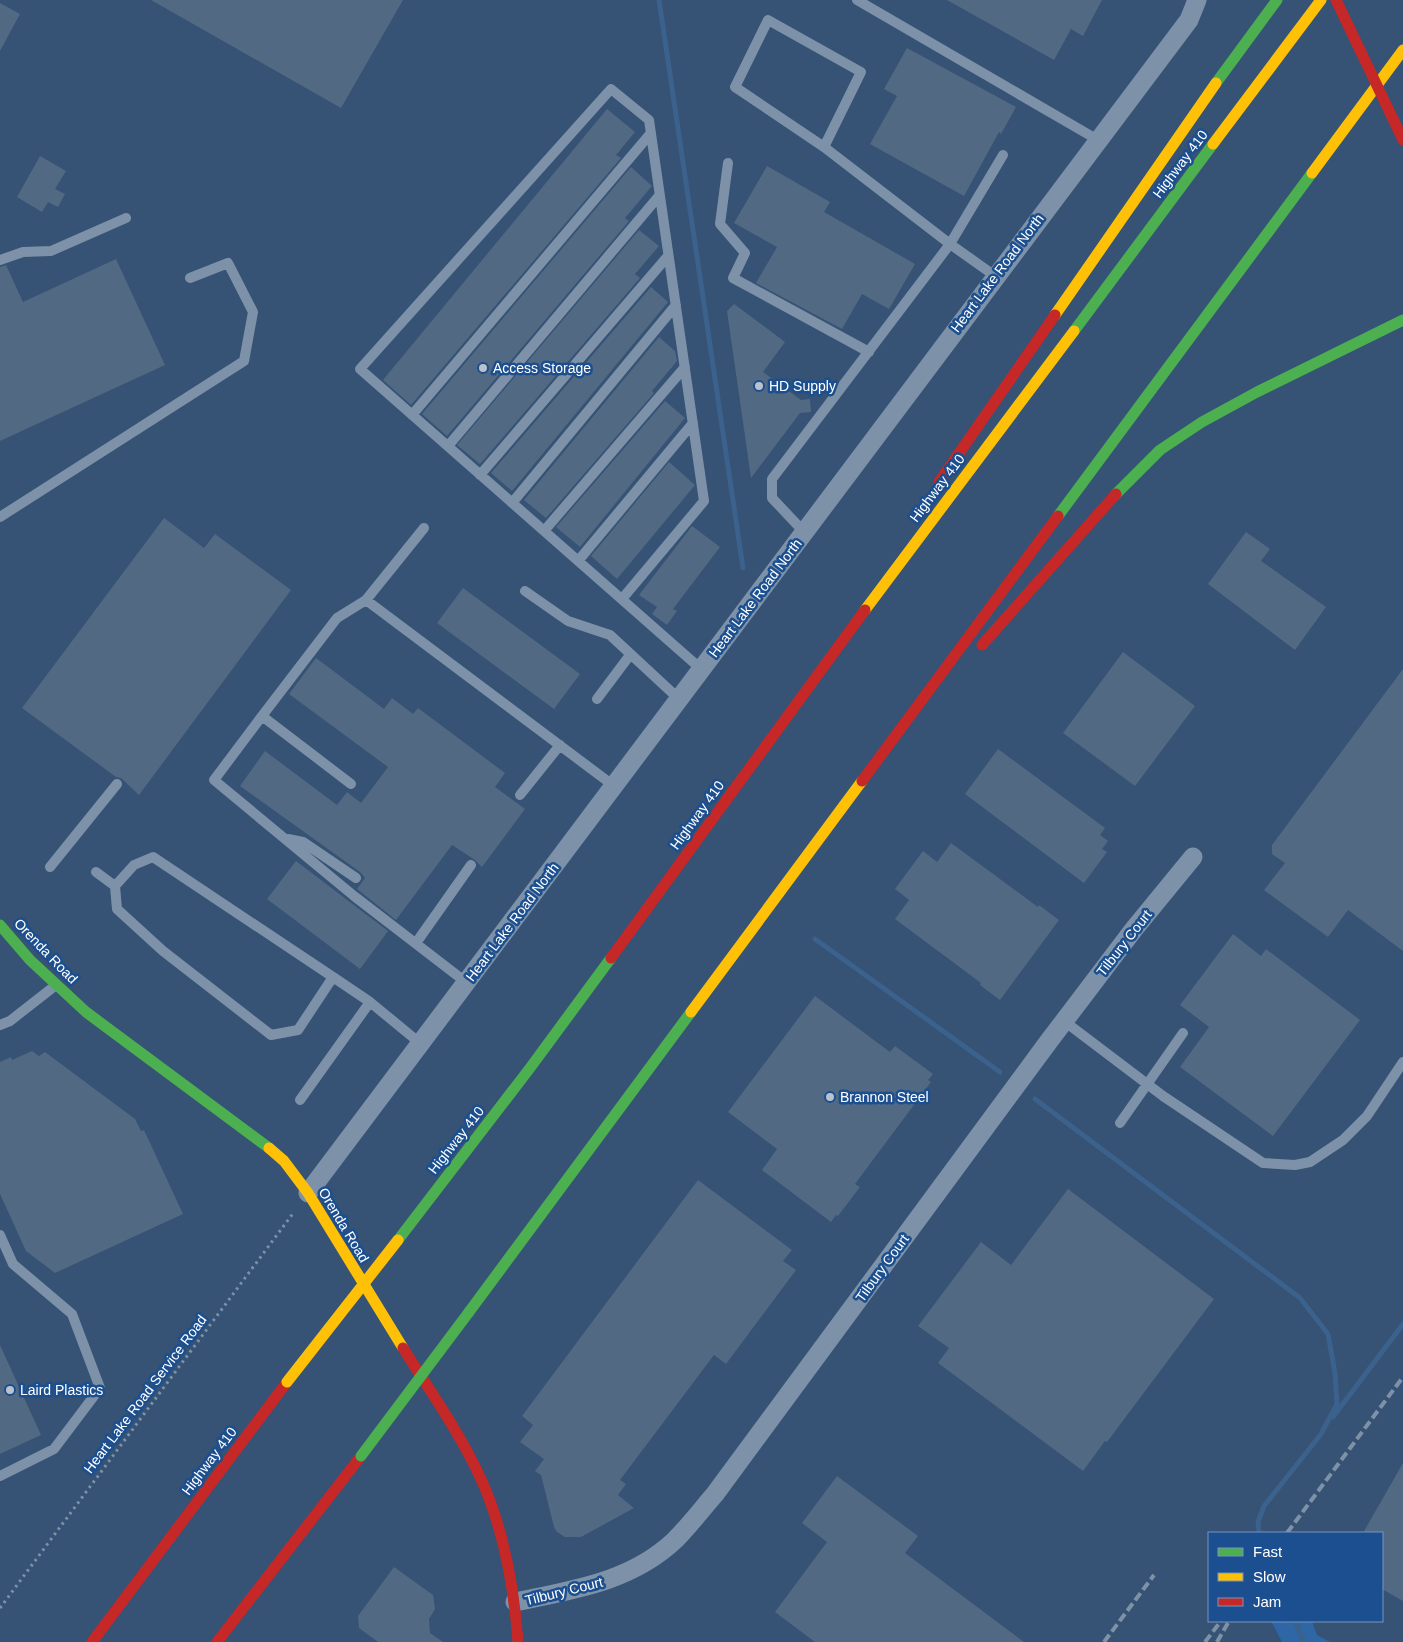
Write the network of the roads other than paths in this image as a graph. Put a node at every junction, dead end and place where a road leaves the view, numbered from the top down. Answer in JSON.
{"nodes":[{"id":1,"x":857,"y":0,"type":"edge"},
{"id":2,"x":1197,"y":0,"type":"edge"},
{"id":3,"x":1277,"y":0,"type":"edge"},
{"id":4,"x":1321,"y":0,"type":"edge"},
{"id":5,"x":1336,"y":0,"type":"edge"},
{"id":6,"x":1403,"y":50,"type":"edge"},
{"id":7,"x":651,"y":133,"type":"junction"},
{"id":8,"x":1098,"y":140,"type":"junction"},
{"id":9,"x":1403,"y":140,"type":"edge"},
{"id":10,"x":824,"y":147,"type":"junction"},
{"id":11,"x":1003,"y":155,"type":"dead end"},
{"id":12,"x":728,"y":163,"type":"dead end"},
{"id":13,"x":659,"y":196,"type":"junction"},
{"id":14,"x":126,"y":218,"type":"dead end"},
{"id":15,"x":950,"y":244,"type":"junction"},
{"id":16,"x":668,"y":256,"type":"junction"},
{"id":17,"x":0,"y":260,"type":"edge"},
{"id":18,"x":995,"y":276,"type":"junction"},
{"id":19,"x":190,"y":278,"type":"dead end"},
{"id":20,"x":676,"y":306,"type":"junction"},
{"id":21,"x":1403,"y":320,"type":"edge"},
{"id":22,"x":869,"y":352,"type":"junction"},
{"id":23,"x":685,"y":367,"type":"junction"},
{"id":24,"x":412,"y":415,"type":"junction"},
{"id":25,"x":693,"y":423,"type":"junction"},
{"id":26,"x":448,"y":446,"type":"junction"},
{"id":27,"x":480,"y":475,"type":"junction"},
{"id":28,"x":932,"y":494,"type":"dead end"},
{"id":29,"x":512,"y":502,"type":"junction"},
{"id":30,"x":0,"y":517,"type":"edge"},
{"id":31,"x":920,"y":518,"type":"dead end"},
{"id":32,"x":424,"y":528,"type":"dead end"},
{"id":33,"x":544,"y":531,"type":"junction"},
{"id":34,"x":804,"y":532,"type":"junction"},
{"id":35,"x":578,"y":561,"type":"junction"},
{"id":36,"x":891,"y":575,"type":"junction"},
{"id":37,"x":524,"y":591,"type":"dead end"},
{"id":38,"x":622,"y":599,"type":"junction"},
{"id":39,"x":366,"y":600,"type":"junction"},
{"id":40,"x":630,"y":655,"type":"junction"},
{"id":41,"x":702,"y":669,"type":"junction"},
{"id":42,"x":597,"y":698,"type":"dead end"},
{"id":43,"x":679,"y":699,"type":"junction"},
{"id":44,"x":921,"y":703,"type":"junction"},
{"id":45,"x":262,"y":716,"type":"junction"},
{"id":46,"x":560,"y":744,"type":"junction"},
{"id":47,"x":117,"y":784,"type":"dead end"},
{"id":48,"x":351,"y":784,"type":"dead end"},
{"id":49,"x":614,"y":786,"type":"junction"},
{"id":50,"x":520,"y":795,"type":"dead end"},
{"id":51,"x":287,"y":839,"type":"junction"},
{"id":52,"x":1193,"y":857,"type":"dead end"},
{"id":53,"x":471,"y":865,"type":"dead end"},
{"id":54,"x":50,"y":867,"type":"dead end"},
{"id":55,"x":96,"y":872,"type":"dead end"},
{"id":56,"x":356,"y":878,"type":"dead end"},
{"id":57,"x":114,"y":886,"type":"junction"},
{"id":58,"x":0,"y":925,"type":"edge"},
{"id":59,"x":416,"y":943,"type":"junction"},
{"id":60,"x":333,"y":977,"type":"junction"},
{"id":61,"x":467,"y":983,"type":"junction"},
{"id":62,"x":56,"y":985,"type":"junction"},
{"id":63,"x":370,"y":1002,"type":"junction"},
{"id":64,"x":1064,"y":1021,"type":"junction"},
{"id":65,"x":0,"y":1025,"type":"edge"},
{"id":66,"x":1183,"y":1034,"type":"dead end"},
{"id":67,"x":421,"y":1044,"type":"junction"},
{"id":68,"x":1403,"y":1062,"type":"edge"},
{"id":69,"x":1148,"y":1086,"type":"junction"},
{"id":70,"x":300,"y":1100,"type":"dead end"},
{"id":71,"x":1120,"y":1124,"type":"dead end"},
{"id":72,"x":308,"y":1193,"type":"junction"},
{"id":73,"x":0,"y":1235,"type":"edge"},
{"id":74,"x":0,"y":1476,"type":"edge"},
{"id":75,"x":515,"y":1602,"type":"junction"},
{"id":76,"x":92,"y":1642,"type":"edge"},
{"id":77,"x":217,"y":1642,"type":"edge"},
{"id":78,"x":518,"y":1642,"type":"edge"}],
"edges":[{"from":1,"to":8,"type":"lane"},
{"from":2,"to":8,"type":"street","name":"Heart Lake Road North"},
{"from":3,"to":28,"type":"main road"},
{"from":4,"to":36,"type":"main road","name":"Highway 410"},
{"from":5,"to":9,"type":"main road","bridge":true},
{"from":6,"to":44,"type":"main road"},
{"from":7,"to":13,"type":"lane"},
{"from":7,"to":24,"type":"lane"},
{"from":7,"to":24,"type":"lane"},
{"from":8,"to":18,"type":"street","name":"Heart Lake Road North"},
{"from":10,"to":10,"type":"lane"},
{"from":10,"to":15,"type":"lane"},
{"from":11,"to":15,"type":"lane"},
{"from":12,"to":22,"type":"lane"},
{"from":13,"to":16,"type":"lane"},
{"from":13,"to":26,"type":"lane"},
{"from":14,"to":17,"type":"lane"},
{"from":15,"to":18,"type":"lane"},
{"from":15,"to":22,"type":"lane"},
{"from":16,"to":20,"type":"lane"},
{"from":16,"to":27,"type":"lane"},
{"from":18,"to":34,"type":"street","name":"Heart Lake Road North"},
{"from":19,"to":30,"type":"lane"},
{"from":20,"to":23,"type":"lane"},
{"from":20,"to":29,"type":"lane"},
{"from":21,"to":44,"type":"main road"},
{"from":22,"to":34,"type":"lane"},
{"from":23,"to":25,"type":"lane"},
{"from":23,"to":33,"type":"lane"},
{"from":24,"to":26,"type":"lane"},
{"from":25,"to":35,"type":"lane"},
{"from":25,"to":38,"type":"lane"},
{"from":26,"to":27,"type":"lane"},
{"from":27,"to":29,"type":"lane"},
{"from":29,"to":33,"type":"lane"},
{"from":31,"to":36,"type":"main road"},
{"from":32,"to":39,"type":"lane"},
{"from":33,"to":35,"type":"lane"},
{"from":34,"to":41,"type":"street","name":"Heart Lake Road North"},
{"from":35,"to":38,"type":"lane"},
{"from":36,"to":76,"type":"main road","name":"Highway 410","bridge":true},
{"from":37,"to":40,"type":"lane"},
{"from":38,"to":41,"type":"lane"},
{"from":39,"to":45,"type":"lane"},
{"from":39,"to":46,"type":"lane"},
{"from":40,"to":42,"type":"lane"},
{"from":40,"to":43,"type":"lane"},
{"from":41,"to":43,"type":"street","name":"Heart Lake Road North"},
{"from":43,"to":49,"type":"street","name":"Heart Lake Road North"},
{"from":44,"to":77,"type":"main road","bridge":true},
{"from":45,"to":48,"type":"lane"},
{"from":45,"to":51,"type":"lane"},
{"from":46,"to":49,"type":"lane"},
{"from":46,"to":50,"type":"lane"},
{"from":47,"to":54,"type":"lane"},
{"from":49,"to":61,"type":"street","name":"Heart Lake Road North"},
{"from":51,"to":56,"type":"lane"},
{"from":51,"to":59,"type":"lane"},
{"from":52,"to":64,"type":"street","name":"Tilbury Court"},
{"from":53,"to":59,"type":"lane"},
{"from":55,"to":57,"type":"lane"},
{"from":57,"to":60,"type":"lane"},
{"from":57,"to":60,"type":"lane"},
{"from":58,"to":62,"type":"main road","name":"Orenda Road"},
{"from":59,"to":61,"type":"lane"},
{"from":60,"to":63,"type":"lane"},
{"from":61,"to":67,"type":"street","name":"Heart Lake Road North"},
{"from":62,"to":65,"type":"lane"},
{"from":62,"to":72,"type":"main road","name":"Orenda Road"},
{"from":63,"to":67,"type":"lane"},
{"from":63,"to":70,"type":"lane"},
{"from":64,"to":69,"type":"lane"},
{"from":64,"to":75,"type":"street","name":"Tilbury Court"},
{"from":66,"to":69,"type":"lane"},
{"from":67,"to":72,"type":"street","name":"Heart Lake Road North"},
{"from":68,"to":69,"type":"lane"},
{"from":69,"to":71,"type":"lane"},
{"from":72,"to":75,"type":"main road","name":"Orenda Road"},
{"from":73,"to":74,"type":"lane"},
{"from":75,"to":78,"type":"main road","name":"Orenda Road"}]}
